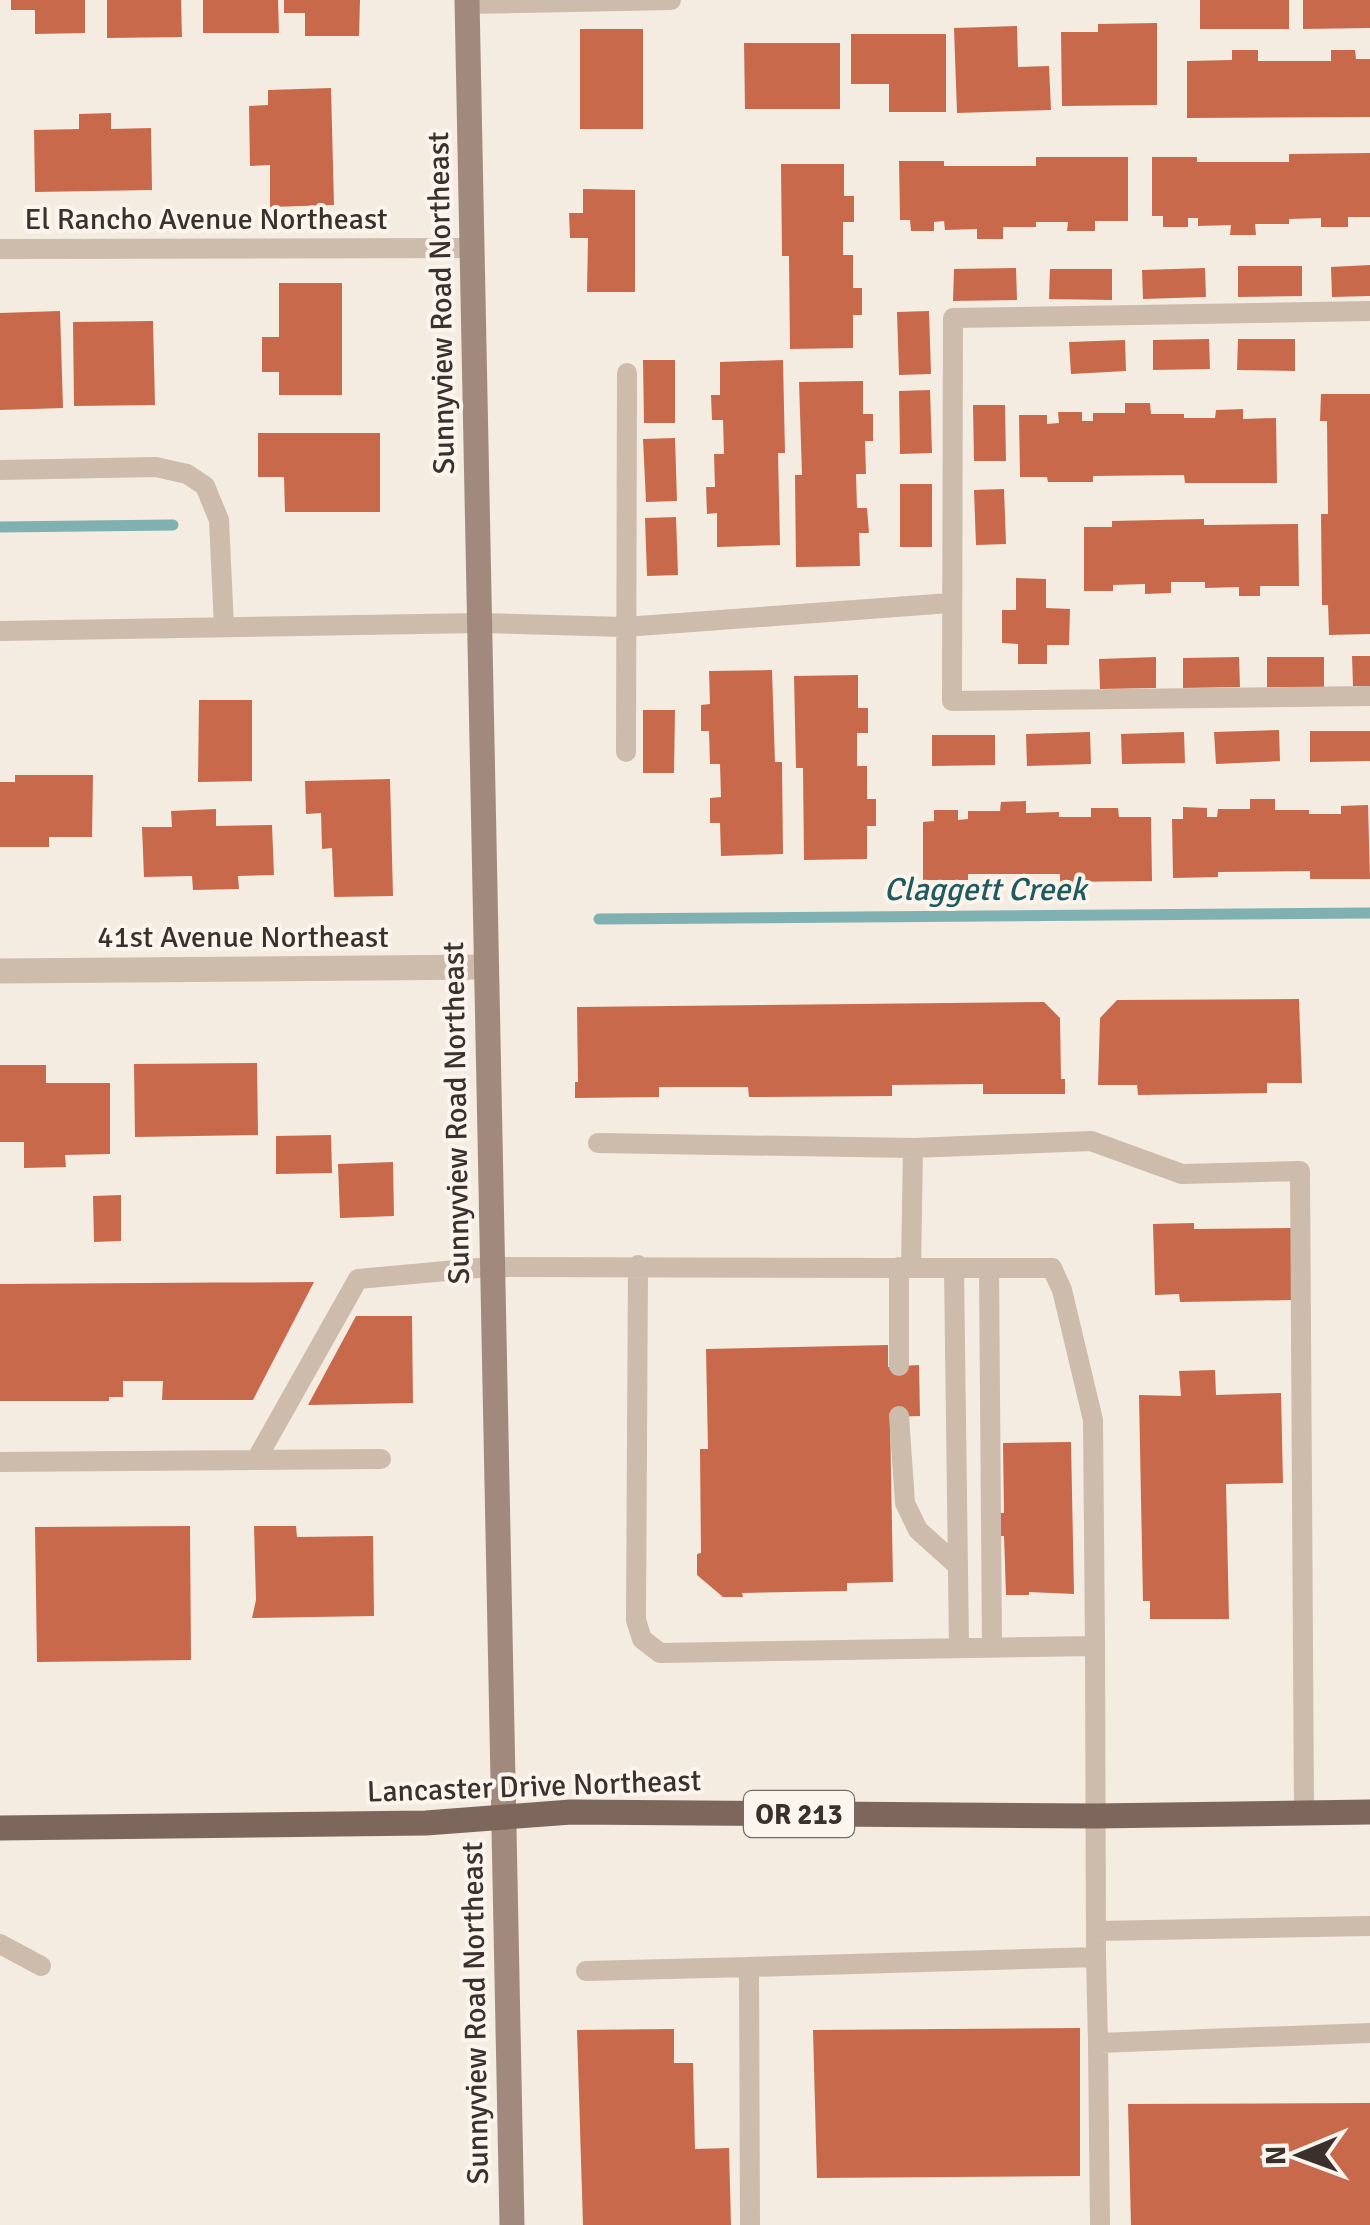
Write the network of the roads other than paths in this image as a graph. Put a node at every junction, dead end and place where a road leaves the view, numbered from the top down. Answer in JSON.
{"nodes":[{"id":1,"x":671,"y":0,"type":"edge"},
{"id":2,"x":467,"y":2,"type":"edge"},
{"id":3,"x":472,"y":248,"type":"junction"},
{"id":4,"x":0,"y":249,"type":"edge"},
{"id":5,"x":1370,"y":311,"type":"edge"},
{"id":6,"x":627,"y":373,"type":"dead end"},
{"id":7,"x":0,"y":470,"type":"edge"},
{"id":8,"x":950,"y":603,"type":"junction"},
{"id":9,"x":480,"y":624,"type":"junction"},
{"id":10,"x":625,"y":627,"type":"junction"},
{"id":11,"x":224,"y":628,"type":"junction"},
{"id":12,"x":0,"y":631,"type":"edge"},
{"id":13,"x":1370,"y":696,"type":"edge"},
{"id":14,"x":626,"y":752,"type":"dead end"},
{"id":15,"x":486,"y":967,"type":"junction"},
{"id":16,"x":0,"y":972,"type":"edge"},
{"id":17,"x":598,"y":1143,"type":"dead end"},
{"id":18,"x":913,"y":1148,"type":"junction"},
{"id":19,"x":638,"y":1265,"type":"junction"},
{"id":20,"x":490,"y":1267,"type":"junction"},
{"id":21,"x":905,"y":1267,"type":"junction"},
{"id":22,"x":954,"y":1268,"type":"junction"},
{"id":23,"x":989,"y":1268,"type":"junction"},
{"id":24,"x":899,"y":1366,"type":"dead end"},
{"id":25,"x":899,"y":1416,"type":"dead end"},
{"id":26,"x":381,"y":1458,"type":"dead end"},
{"id":27,"x":256,"y":1460,"type":"junction"},
{"id":28,"x":0,"y":1462,"type":"edge"},
{"id":29,"x":958,"y":1566,"type":"junction"},
{"id":30,"x":1095,"y":1646,"type":"junction"},
{"id":31,"x":959,"y":1648,"type":"junction"},
{"id":32,"x":992,"y":1648,"type":"junction"},
{"id":33,"x":1370,"y":1812,"type":"edge"},
{"id":34,"x":1304,"y":1813,"type":"junction"},
{"id":35,"x":1095,"y":1816,"type":"junction"},
{"id":36,"x":503,"y":1818,"type":"junction"},
{"id":37,"x":0,"y":1828,"type":"edge"},
{"id":38,"x":1370,"y":1926,"type":"edge"},
{"id":39,"x":1096,"y":1932,"type":"junction"},
{"id":40,"x":0,"y":1944,"type":"edge"},
{"id":41,"x":1096,"y":1957,"type":"junction"},
{"id":42,"x":41,"y":1966,"type":"dead end"},
{"id":43,"x":749,"y":1966,"type":"junction"},
{"id":44,"x":586,"y":1971,"type":"dead end"},
{"id":45,"x":1370,"y":2034,"type":"edge"},
{"id":46,"x":1098,"y":2043,"type":"junction"},
{"id":47,"x":512,"y":2225,"type":"edge"},
{"id":48,"x":750,"y":2225,"type":"edge"},
{"id":49,"x":1100,"y":2225,"type":"edge"}],
"edges":[{"from":1,"to":2,"type":"lane"},
{"from":2,"to":3,"type":"main road","name":"Sunnyview Road Northeast"},
{"from":3,"to":4,"type":"lane","name":"El Rancho Avenue Northeast"},
{"from":3,"to":9,"type":"main road","name":"Sunnyview Road Northeast"},
{"from":5,"to":8,"type":"lane"},
{"from":6,"to":10,"type":"lane"},
{"from":7,"to":11,"type":"lane"},
{"from":8,"to":10,"type":"lane"},
{"from":8,"to":13,"type":"lane"},
{"from":9,"to":10,"type":"lane"},
{"from":9,"to":11,"type":"lane"},
{"from":9,"to":15,"type":"main road","name":"Sunnyview Road Northeast"},
{"from":10,"to":14,"type":"lane"},
{"from":11,"to":12,"type":"lane"},
{"from":15,"to":16,"type":"street","name":"41st Avenue Northeast"},
{"from":15,"to":20,"type":"main road","name":"Sunnyview Road Northeast"},
{"from":17,"to":18,"type":"lane"},
{"from":18,"to":21,"type":"lane"},
{"from":18,"to":34,"type":"lane"},
{"from":19,"to":20,"type":"lane"},
{"from":19,"to":21,"type":"lane"},
{"from":19,"to":31,"type":"lane"},
{"from":20,"to":27,"type":"lane"},
{"from":20,"to":36,"type":"main road","name":"Sunnyview Road Northeast"},
{"from":21,"to":22,"type":"lane"},
{"from":21,"to":24,"type":"lane"},
{"from":22,"to":23,"type":"lane"},
{"from":22,"to":29,"type":"lane"},
{"from":23,"to":30,"type":"lane"},
{"from":23,"to":32,"type":"lane"},
{"from":25,"to":29,"type":"lane"},
{"from":26,"to":27,"type":"lane"},
{"from":27,"to":28,"type":"lane"},
{"from":29,"to":31,"type":"lane"},
{"from":30,"to":32,"type":"lane"},
{"from":30,"to":35,"type":"lane"},
{"from":31,"to":32,"type":"lane"},
{"from":33,"to":34,"type":"main road","name":"Lancaster Drive Northeast","number":"OR 213"},
{"from":34,"to":35,"type":"main road","name":"Lancaster Drive Northeast","number":"OR 213"},
{"from":35,"to":36,"type":"main road","name":"Lancaster Drive Northeast","number":"OR 213"},
{"from":35,"to":39,"type":"lane"},
{"from":36,"to":37,"type":"main road","name":"Lancaster Drive Northeast","number":"OR 213"},
{"from":36,"to":47,"type":"main road","name":"Sunnyview Road Northeast"},
{"from":38,"to":39,"type":"lane"},
{"from":39,"to":41,"type":"lane"},
{"from":40,"to":42,"type":"lane"},
{"from":41,"to":43,"type":"lane"},
{"from":41,"to":46,"type":"lane"},
{"from":43,"to":44,"type":"lane"},
{"from":43,"to":48,"type":"lane"},
{"from":45,"to":46,"type":"lane"},
{"from":46,"to":49,"type":"lane"}]}
